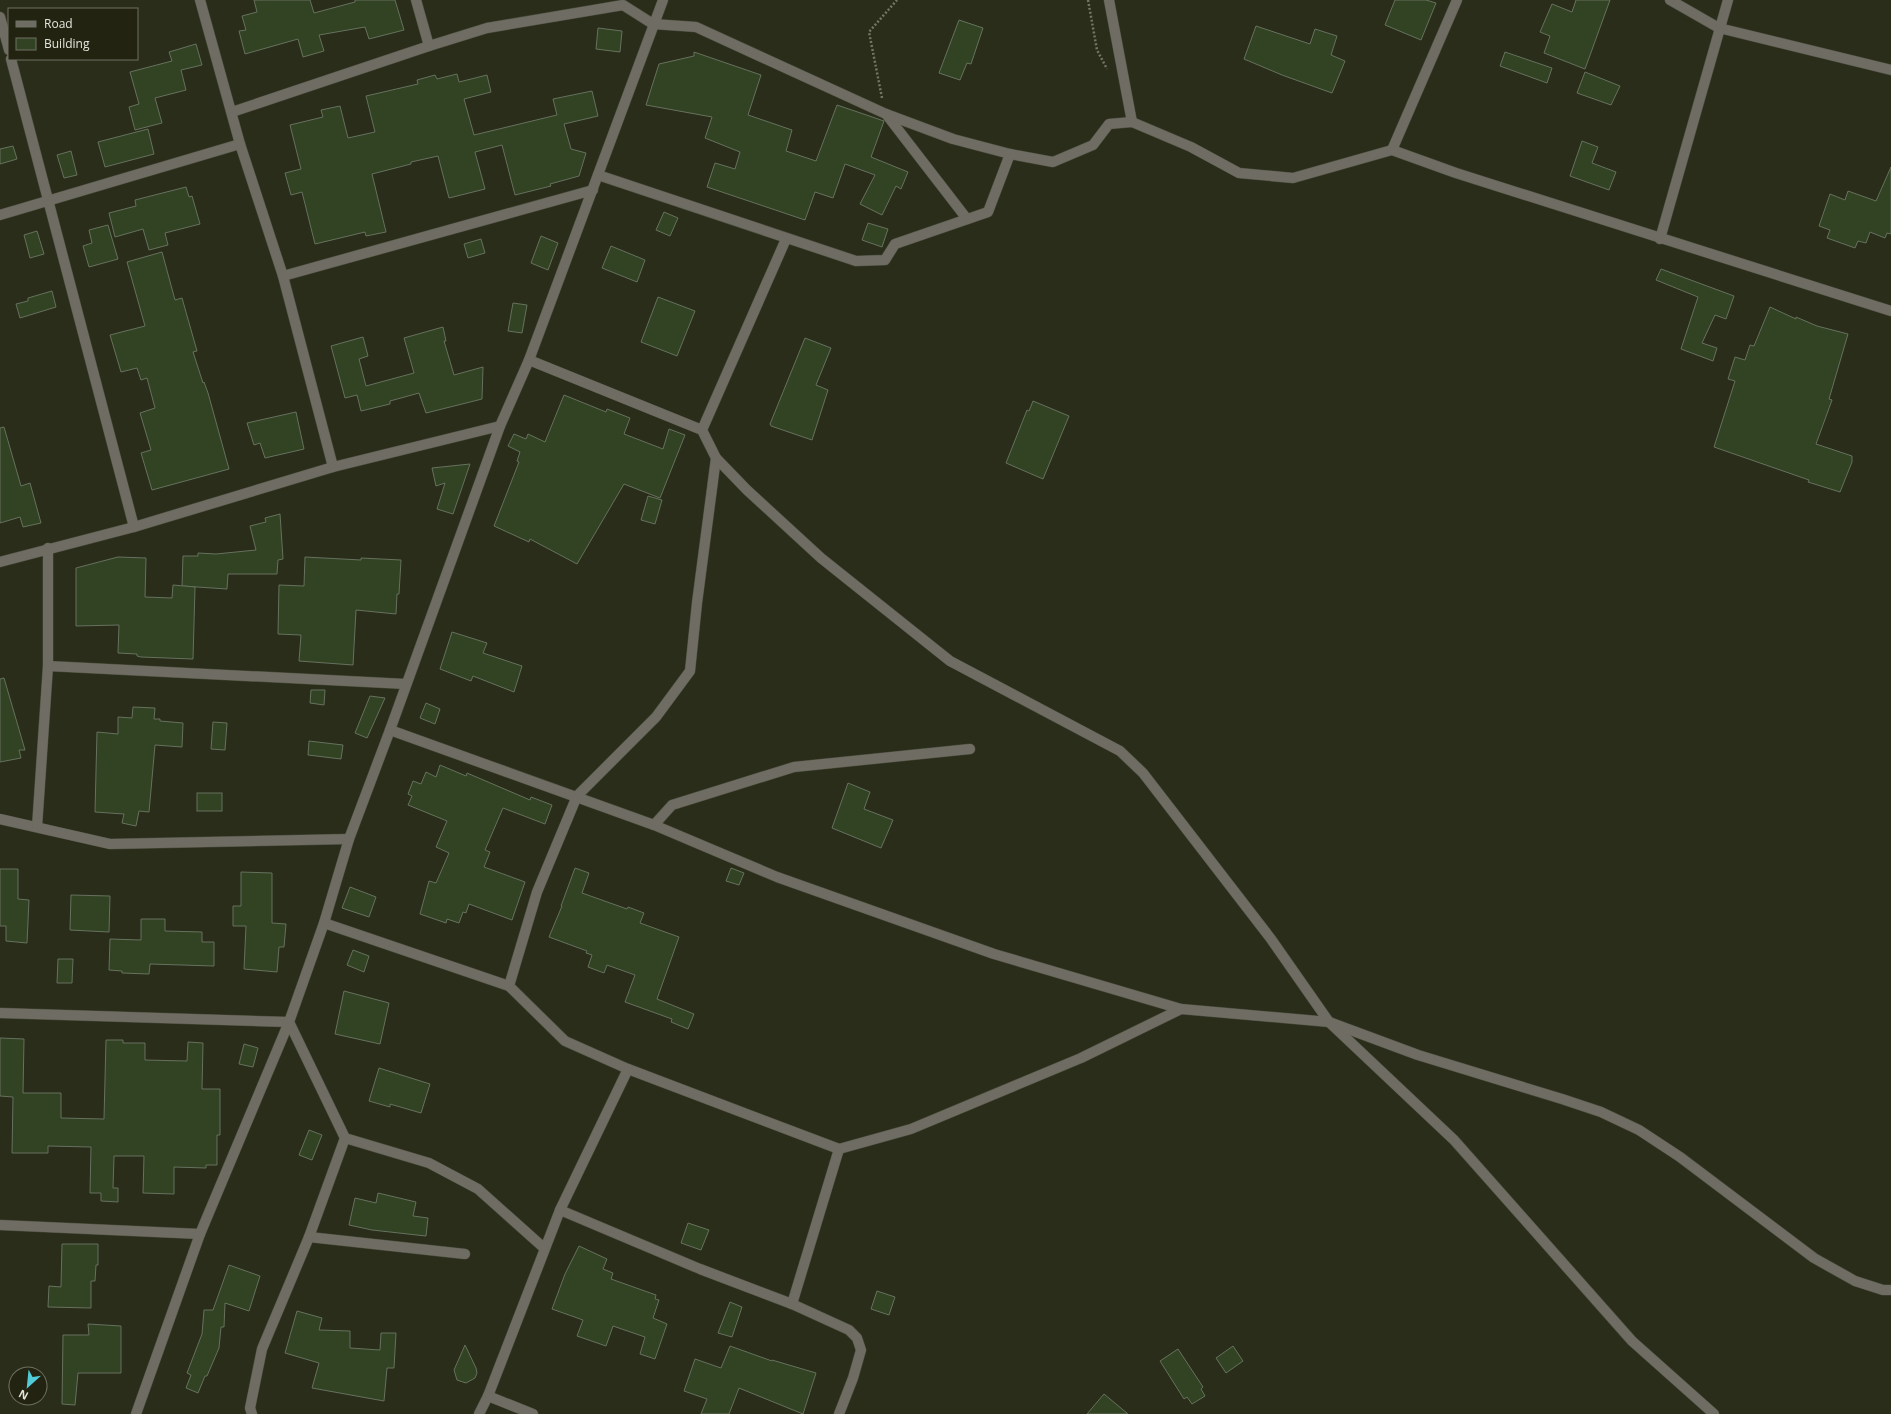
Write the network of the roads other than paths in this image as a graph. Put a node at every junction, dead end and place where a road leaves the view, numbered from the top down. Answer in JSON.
{"nodes":[{"id":1,"x":200,"y":0,"type":"edge"},
{"id":2,"x":416,"y":0,"type":"edge"},
{"id":3,"x":663,"y":0,"type":"edge"},
{"id":4,"x":1109,"y":0,"type":"edge"},
{"id":5,"x":1457,"y":0,"type":"edge"},
{"id":6,"x":1670,"y":0,"type":"edge"},
{"id":7,"x":1728,"y":0,"type":"edge"},
{"id":8,"x":623,"y":3,"type":"edge"},
{"id":9,"x":0,"y":17,"type":"edge"},
{"id":10,"x":653,"y":24,"type":"junction"},
{"id":11,"x":1719,"y":28,"type":"junction"},
{"id":12,"x":8,"y":46,"type":"edge"},
{"id":13,"x":429,"y":46,"type":"junction"},
{"id":14,"x":11,"y":60,"type":"edge"},
{"id":15,"x":1891,"y":70,"type":"edge"},
{"id":16,"x":232,"y":112,"type":"junction"},
{"id":17,"x":886,"y":114,"type":"junction"},
{"id":18,"x":1132,"y":122,"type":"junction"},
{"id":19,"x":240,"y":144,"type":"junction"},
{"id":20,"x":1392,"y":150,"type":"junction"},
{"id":21,"x":1010,"y":154,"type":"junction"},
{"id":22,"x":598,"y":175,"type":"junction"},
{"id":23,"x":593,"y":190,"type":"junction"},
{"id":24,"x":50,"y":200,"type":"junction"},
{"id":25,"x":0,"y":215,"type":"edge"},
{"id":26,"x":967,"y":219,"type":"junction"},
{"id":27,"x":786,"y":239,"type":"junction"},
{"id":28,"x":1660,"y":239,"type":"junction"},
{"id":29,"x":282,"y":276,"type":"junction"},
{"id":30,"x":1891,"y":311,"type":"edge"},
{"id":31,"x":529,"y":360,"type":"junction"},
{"id":32,"x":500,"y":426,"type":"junction"},
{"id":33,"x":702,"y":430,"type":"junction"},
{"id":34,"x":716,"y":458,"type":"junction"},
{"id":35,"x":333,"y":467,"type":"junction"},
{"id":36,"x":134,"y":527,"type":"junction"},
{"id":37,"x":48,"y":548,"type":"junction"},
{"id":38,"x":0,"y":562,"type":"edge"},
{"id":39,"x":48,"y":666,"type":"junction"},
{"id":40,"x":406,"y":684,"type":"junction"},
{"id":41,"x":390,"y":730,"type":"junction"},
{"id":42,"x":970,"y":749,"type":"dead end"},
{"id":43,"x":577,"y":796,"type":"junction"},
{"id":44,"x":0,"y":819,"type":"edge"},
{"id":45,"x":654,"y":825,"type":"junction"},
{"id":46,"x":37,"y":827,"type":"junction"},
{"id":47,"x":349,"y":838,"type":"junction"},
{"id":48,"x":324,"y":923,"type":"junction"},
{"id":49,"x":509,"y":986,"type":"junction"},
{"id":50,"x":1181,"y":1009,"type":"junction"},
{"id":51,"x":0,"y":1013,"type":"edge"},
{"id":52,"x":288,"y":1022,"type":"junction"},
{"id":53,"x":1329,"y":1022,"type":"junction"},
{"id":54,"x":628,"y":1069,"type":"junction"},
{"id":55,"x":345,"y":1138,"type":"junction"},
{"id":56,"x":838,"y":1149,"type":"junction"},
{"id":57,"x":560,"y":1210,"type":"junction"},
{"id":58,"x":0,"y":1225,"type":"edge"},
{"id":59,"x":200,"y":1234,"type":"junction"},
{"id":60,"x":309,"y":1237,"type":"junction"},
{"id":61,"x":544,"y":1248,"type":"junction"},
{"id":62,"x":465,"y":1254,"type":"dead end"},
{"id":63,"x":1891,"y":1290,"type":"edge"},
{"id":64,"x":792,"y":1304,"type":"junction"},
{"id":65,"x":488,"y":1396,"type":"junction"},
{"id":66,"x":136,"y":1414,"type":"edge"},
{"id":67,"x":252,"y":1414,"type":"edge"},
{"id":68,"x":479,"y":1414,"type":"edge"},
{"id":69,"x":533,"y":1414,"type":"edge"},
{"id":70,"x":839,"y":1414,"type":"edge"},
{"id":71,"x":1714,"y":1414,"type":"edge"}],
"edges":[{"from":1,"to":16,"type":"street"},
{"from":2,"to":13,"type":"street"},
{"from":3,"to":10,"type":"street"},
{"from":4,"to":18,"type":"street"},
{"from":5,"to":20,"type":"street"},
{"from":6,"to":11,"type":"street"},
{"from":7,"to":11,"type":"street"},
{"from":8,"to":10,"type":"street"},
{"from":8,"to":13,"type":"street"},
{"from":9,"to":12,"type":"street"},
{"from":10,"to":17,"type":"street"},
{"from":10,"to":22,"type":"street"},
{"from":11,"to":15,"type":"street"},
{"from":11,"to":28,"type":"street"},
{"from":13,"to":16,"type":"street"},
{"from":14,"to":24,"type":"street"},
{"from":16,"to":19,"type":"street"},
{"from":17,"to":21,"type":"street"},
{"from":17,"to":26,"type":"street"},
{"from":18,"to":20,"type":"street"},
{"from":18,"to":21,"type":"street"},
{"from":19,"to":24,"type":"street"},
{"from":19,"to":29,"type":"street"},
{"from":20,"to":28,"type":"street"},
{"from":21,"to":26,"type":"street"},
{"from":22,"to":23,"type":"street"},
{"from":22,"to":27,"type":"street"},
{"from":23,"to":29,"type":"street"},
{"from":23,"to":31,"type":"street"},
{"from":24,"to":25,"type":"street"},
{"from":24,"to":36,"type":"street"},
{"from":26,"to":27,"type":"street"},
{"from":27,"to":33,"type":"street"},
{"from":28,"to":30,"type":"street"},
{"from":29,"to":35,"type":"street"},
{"from":31,"to":32,"type":"street"},
{"from":31,"to":33,"type":"street"},
{"from":32,"to":35,"type":"street"},
{"from":32,"to":40,"type":"street"},
{"from":33,"to":34,"type":"street"},
{"from":34,"to":43,"type":"street"},
{"from":34,"to":53,"type":"street"},
{"from":35,"to":36,"type":"street"},
{"from":36,"to":37,"type":"street"},
{"from":37,"to":38,"type":"street"},
{"from":37,"to":39,"type":"street"},
{"from":39,"to":40,"type":"street"},
{"from":39,"to":46,"type":"street"},
{"from":40,"to":41,"type":"street"},
{"from":41,"to":43,"type":"street"},
{"from":41,"to":47,"type":"street"},
{"from":42,"to":45,"type":"street"},
{"from":43,"to":45,"type":"street"},
{"from":43,"to":49,"type":"street"},
{"from":44,"to":46,"type":"street"},
{"from":45,"to":50,"type":"street"},
{"from":46,"to":47,"type":"street"},
{"from":47,"to":48,"type":"street"},
{"from":48,"to":49,"type":"street"},
{"from":48,"to":52,"type":"street"},
{"from":49,"to":54,"type":"street"},
{"from":50,"to":53,"type":"street"},
{"from":50,"to":56,"type":"street"},
{"from":51,"to":52,"type":"street"},
{"from":52,"to":55,"type":"street"},
{"from":52,"to":59,"type":"street"},
{"from":53,"to":63,"type":"street"},
{"from":53,"to":71,"type":"street"},
{"from":54,"to":56,"type":"street"},
{"from":54,"to":57,"type":"street"},
{"from":55,"to":60,"type":"street"},
{"from":55,"to":61,"type":"street"},
{"from":56,"to":64,"type":"street"},
{"from":57,"to":61,"type":"street"},
{"from":57,"to":64,"type":"street"},
{"from":58,"to":59,"type":"street"},
{"from":59,"to":66,"type":"street"},
{"from":60,"to":62,"type":"street"},
{"from":60,"to":67,"type":"street"},
{"from":61,"to":65,"type":"street"},
{"from":64,"to":70,"type":"street"},
{"from":65,"to":68,"type":"street"},
{"from":65,"to":69,"type":"street"}]}
